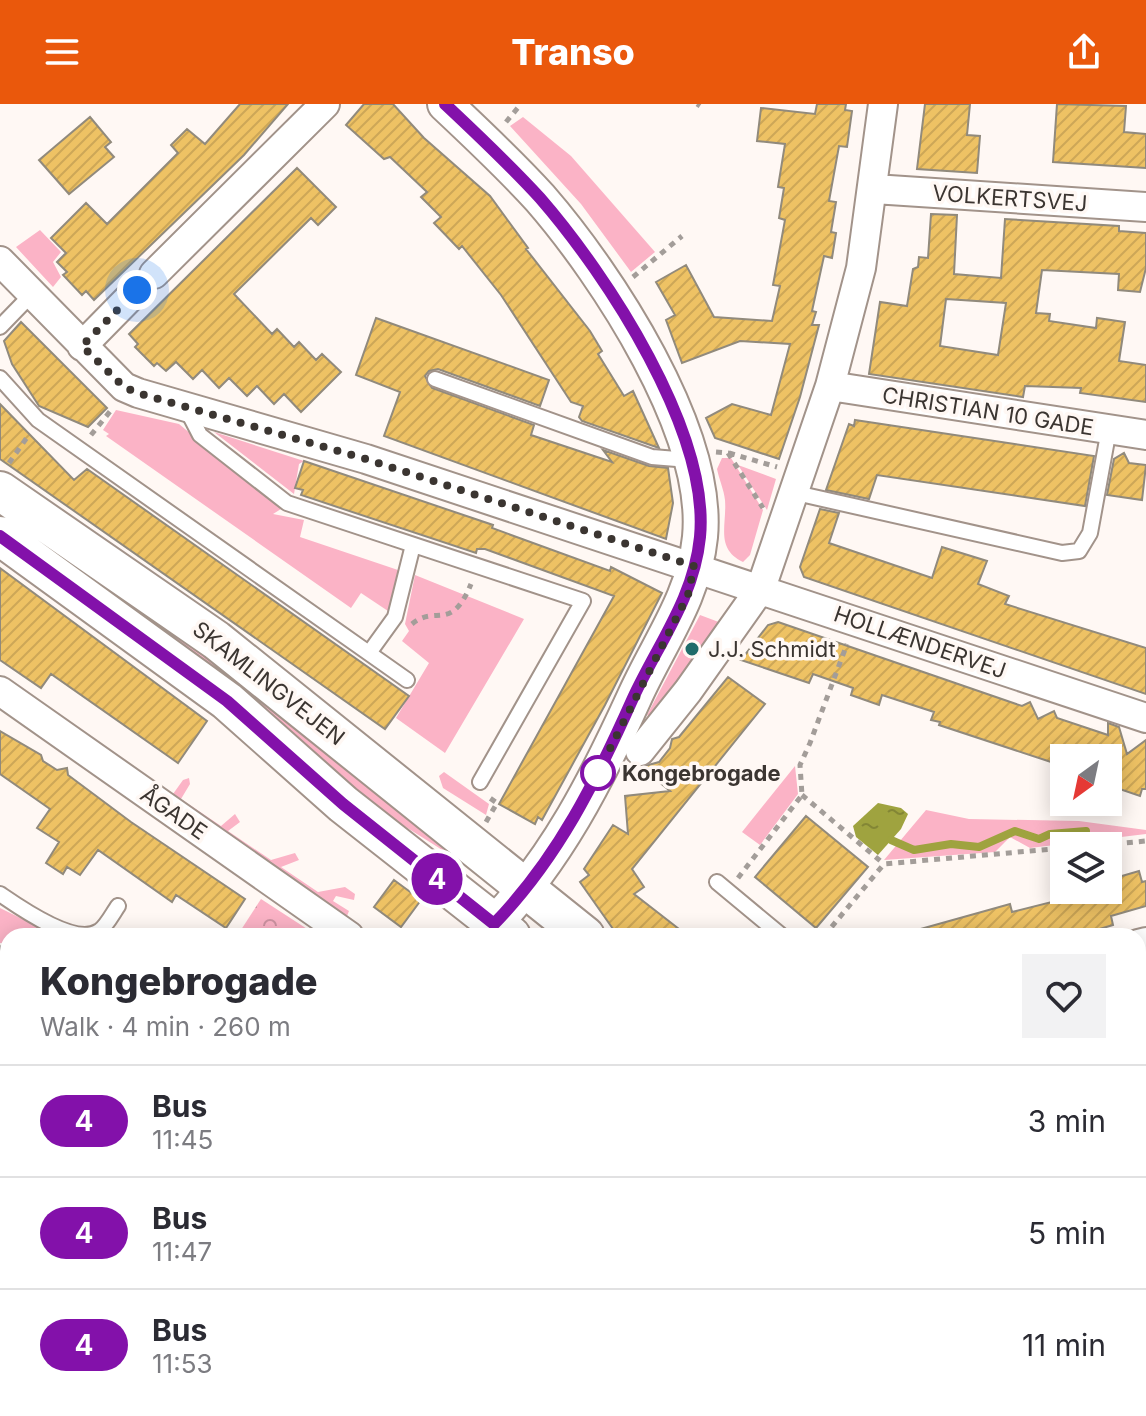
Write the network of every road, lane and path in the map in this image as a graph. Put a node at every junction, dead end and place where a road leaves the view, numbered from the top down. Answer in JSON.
{"nodes":[{"id":1,"x":325,"y":104,"type":"edge"},
{"id":2,"x":445,"y":104,"type":"edge"},
{"id":3,"x":521,"y":104,"type":"edge"},
{"id":4,"x":883,"y":104,"type":"edge"},
{"id":5,"x":506,"y":122,"type":"dead end"},
{"id":6,"x":874,"y":189,"type":"junction"},
{"id":7,"x":1146,"y":207,"type":"edge"},
{"id":8,"x":682,"y":236,"type":"dead end"},
{"id":9,"x":0,"y":261,"type":"edge"},
{"id":10,"x":633,"y":277,"type":"dead end"},
{"id":11,"x":32,"y":294,"type":"junction"},
{"id":12,"x":0,"y":327,"type":"edge"},
{"id":13,"x":82,"y":346,"type":"junction"},
{"id":14,"x":0,"y":378,"type":"edge"},
{"id":15,"x":435,"y":379,"type":"dead end"},
{"id":16,"x":830,"y":386,"type":"junction"},
{"id":17,"x":184,"y":404,"type":"junction"},
{"id":18,"x":112,"y":409,"type":"dead end"},
{"id":19,"x":1109,"y":429,"type":"junction"},
{"id":20,"x":95,"y":430,"type":"dead end"},
{"id":21,"x":1146,"y":435,"type":"edge"},
{"id":22,"x":28,"y":436,"type":"dead end"},
{"id":23,"x":18,"y":453,"type":"dead end"},
{"id":24,"x":728,"y":453,"type":"junction"},
{"id":25,"x":692,"y":456,"type":"junction"},
{"id":26,"x":799,"y":484,"type":"junction"},
{"id":27,"x":0,"y":491,"type":"edge"},
{"id":28,"x":0,"y":536,"type":"edge"},
{"id":29,"x":780,"y":536,"type":"junction"},
{"id":30,"x":413,"y":545,"type":"junction"},
{"id":31,"x":478,"y":566,"type":"junction"},
{"id":32,"x":694,"y":566,"type":"junction"},
{"id":33,"x":761,"y":588,"type":"junction"},
{"id":34,"x":855,"y":620,"type":"junction"},
{"id":35,"x":369,"y":653,"type":"junction"},
{"id":36,"x":384,"y":664,"type":"junction"},
{"id":37,"x":407,"y":680,"type":"dead end"},
{"id":38,"x":2,"y":698,"type":"edge"},
{"id":39,"x":1146,"y":718,"type":"edge"},
{"id":40,"x":640,"y":751,"type":"dead end"},
{"id":41,"x":480,"y":782,"type":"joint"},
{"id":42,"x":802,"y":795,"type":"junction"},
{"id":43,"x":1146,"y":841,"type":"edge"},
{"id":44,"x":1122,"y":843,"type":"edge"},
{"id":45,"x":474,"y":844,"type":"junction"},
{"id":46,"x":1050,"y":849,"type":"edge"},
{"id":47,"x":884,"y":864,"type":"junction"},
{"id":48,"x":717,"y":882,"type":"dead end"},
{"id":49,"x":529,"y":888,"type":"junction"},
{"id":50,"x":749,"y":888,"type":"dead end"},
{"id":51,"x":0,"y":894,"type":"edge"},
{"id":52,"x":118,"y":906,"type":"dead end"},
{"id":53,"x":58,"y":928,"type":"edge"},
{"id":54,"x":102,"y":928,"type":"edge"},
{"id":55,"x":337,"y":928,"type":"edge"},
{"id":56,"x":492,"y":928,"type":"edge"},
{"id":57,"x":500,"y":928,"type":"edge"},
{"id":58,"x":576,"y":928,"type":"edge"},
{"id":59,"x":772,"y":928,"type":"edge"},
{"id":60,"x":831,"y":928,"type":"edge"}],
"edges":[{"from":1,"to":13,"type":"street"},
{"from":2,"to":25,"type":"street"},
{"from":3,"to":5,"type":"path"},
{"from":4,"to":6,"type":"street"},
{"from":6,"to":7,"type":"street","name":"VOLKERTSVEJ"},
{"from":6,"to":16,"type":"street"},
{"from":8,"to":10,"type":"path"},
{"from":9,"to":11,"type":"street","name":"HOLLÆNDERVEJ"},
{"from":11,"to":12,"type":"lane"},
{"from":11,"to":13,"type":"street","name":"HOLLÆNDERVEJ"},
{"from":13,"to":17,"type":"street","name":"HOLLÆNDERVEJ"},
{"from":14,"to":35,"type":"lane"},
{"from":15,"to":25,"type":"lane"},
{"from":16,"to":19,"type":"street","name":"CHRISTIAN 10 GADE"},
{"from":16,"to":26,"type":"street"},
{"from":17,"to":30,"type":"lane"},
{"from":17,"to":32,"type":"street","name":"HOLLÆNDERVEJ"},
{"from":18,"to":20,"type":"path"},
{"from":19,"to":21,"type":"street","name":"CHRISTIAN 10 GADE"},
{"from":19,"to":26,"type":"lane"},
{"from":22,"to":23,"type":"path"},
{"from":24,"to":25,"type":"path"},
{"from":24,"to":26,"type":"path"},
{"from":24,"to":29,"type":"path"},
{"from":25,"to":32,"type":"street"},
{"from":26,"to":29,"type":"street"},
{"from":27,"to":45,"type":"main road","name":"SKAMLINGVEJEN"},
{"from":28,"to":56,"type":"main road","name":"SKAMLINGVEJEN"},
{"from":29,"to":33,"type":"street"},
{"from":30,"to":31,"type":"lane"},
{"from":30,"to":35,"type":"lane"},
{"from":31,"to":36,"type":"path"},
{"from":31,"to":41,"type":"lane"},
{"from":32,"to":33,"type":"street","name":"HOLLÆNDERVEJ"},
{"from":32,"to":49,"type":"street"},
{"from":33,"to":34,"type":"street","name":"HOLLÆNDERVEJ"},
{"from":33,"to":40,"type":"street"},
{"from":34,"to":39,"type":"street","name":"HOLLÆNDERVEJ"},
{"from":34,"to":42,"type":"path"},
{"from":35,"to":36,"type":"lane"},
{"from":36,"to":37,"type":"lane"},
{"from":38,"to":55,"type":"street","name":"ÅGADE"},
{"from":41,"to":45,"type":"path"},
{"from":42,"to":47,"type":"path"},
{"from":42,"to":50,"type":"path"},
{"from":43,"to":44,"type":"path"},
{"from":45,"to":49,"type":"main road","name":"SKAMLINGVEJEN"},
{"from":46,"to":47,"type":"path"},
{"from":47,"to":60,"type":"path"},
{"from":48,"to":59,"type":"lane"},
{"from":49,"to":57,"type":"street"},
{"from":49,"to":58,"type":"main road","name":"SKAMLINGVEJEN"},
{"from":51,"to":53,"type":"lane"},
{"from":52,"to":54,"type":"lane"}]}
